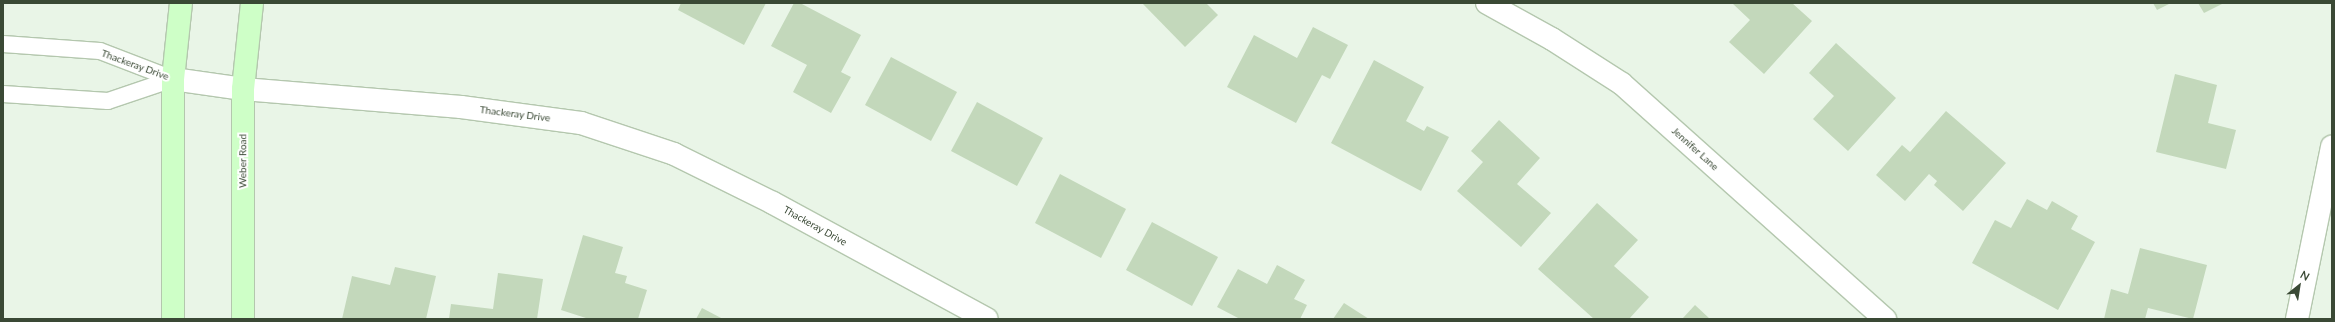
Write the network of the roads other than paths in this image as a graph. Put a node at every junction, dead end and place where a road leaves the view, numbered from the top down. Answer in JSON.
{"nodes":[{"id":1,"x":181,"y":3,"type":"edge"},
{"id":2,"x":252,"y":3,"type":"edge"},
{"id":3,"x":1487,"y":3,"type":"edge"},
{"id":4,"x":3,"y":44,"type":"edge"},
{"id":5,"x":173,"y":79,"type":"junction"},
{"id":6,"x":243,"y":89,"type":"junction"},
{"id":7,"x":3,"y":94,"type":"edge"},
{"id":8,"x":2332,"y":147,"type":"edge"},
{"id":9,"x":173,"y":319,"type":"edge"},
{"id":10,"x":243,"y":319,"type":"edge"},
{"id":11,"x":987,"y":319,"type":"edge"},
{"id":12,"x":1885,"y":319,"type":"edge"},
{"id":13,"x":2297,"y":319,"type":"edge"}],
"edges":[{"from":1,"to":5,"type":"main road"},
{"from":2,"to":6,"type":"main road","name":"Weber Road"},
{"from":3,"to":12,"type":"street","name":"Jennifer Lane"},
{"from":4,"to":5,"type":"lane","name":"Thackeray Drive"},
{"from":5,"to":6,"type":"street","name":"Thackeray Drive"},
{"from":5,"to":7,"type":"lane"},
{"from":5,"to":9,"type":"main road"},
{"from":6,"to":10,"type":"main road","name":"Weber Road"},
{"from":6,"to":11,"type":"street","name":"Thackeray Drive"},
{"from":8,"to":13,"type":"street"}]}
